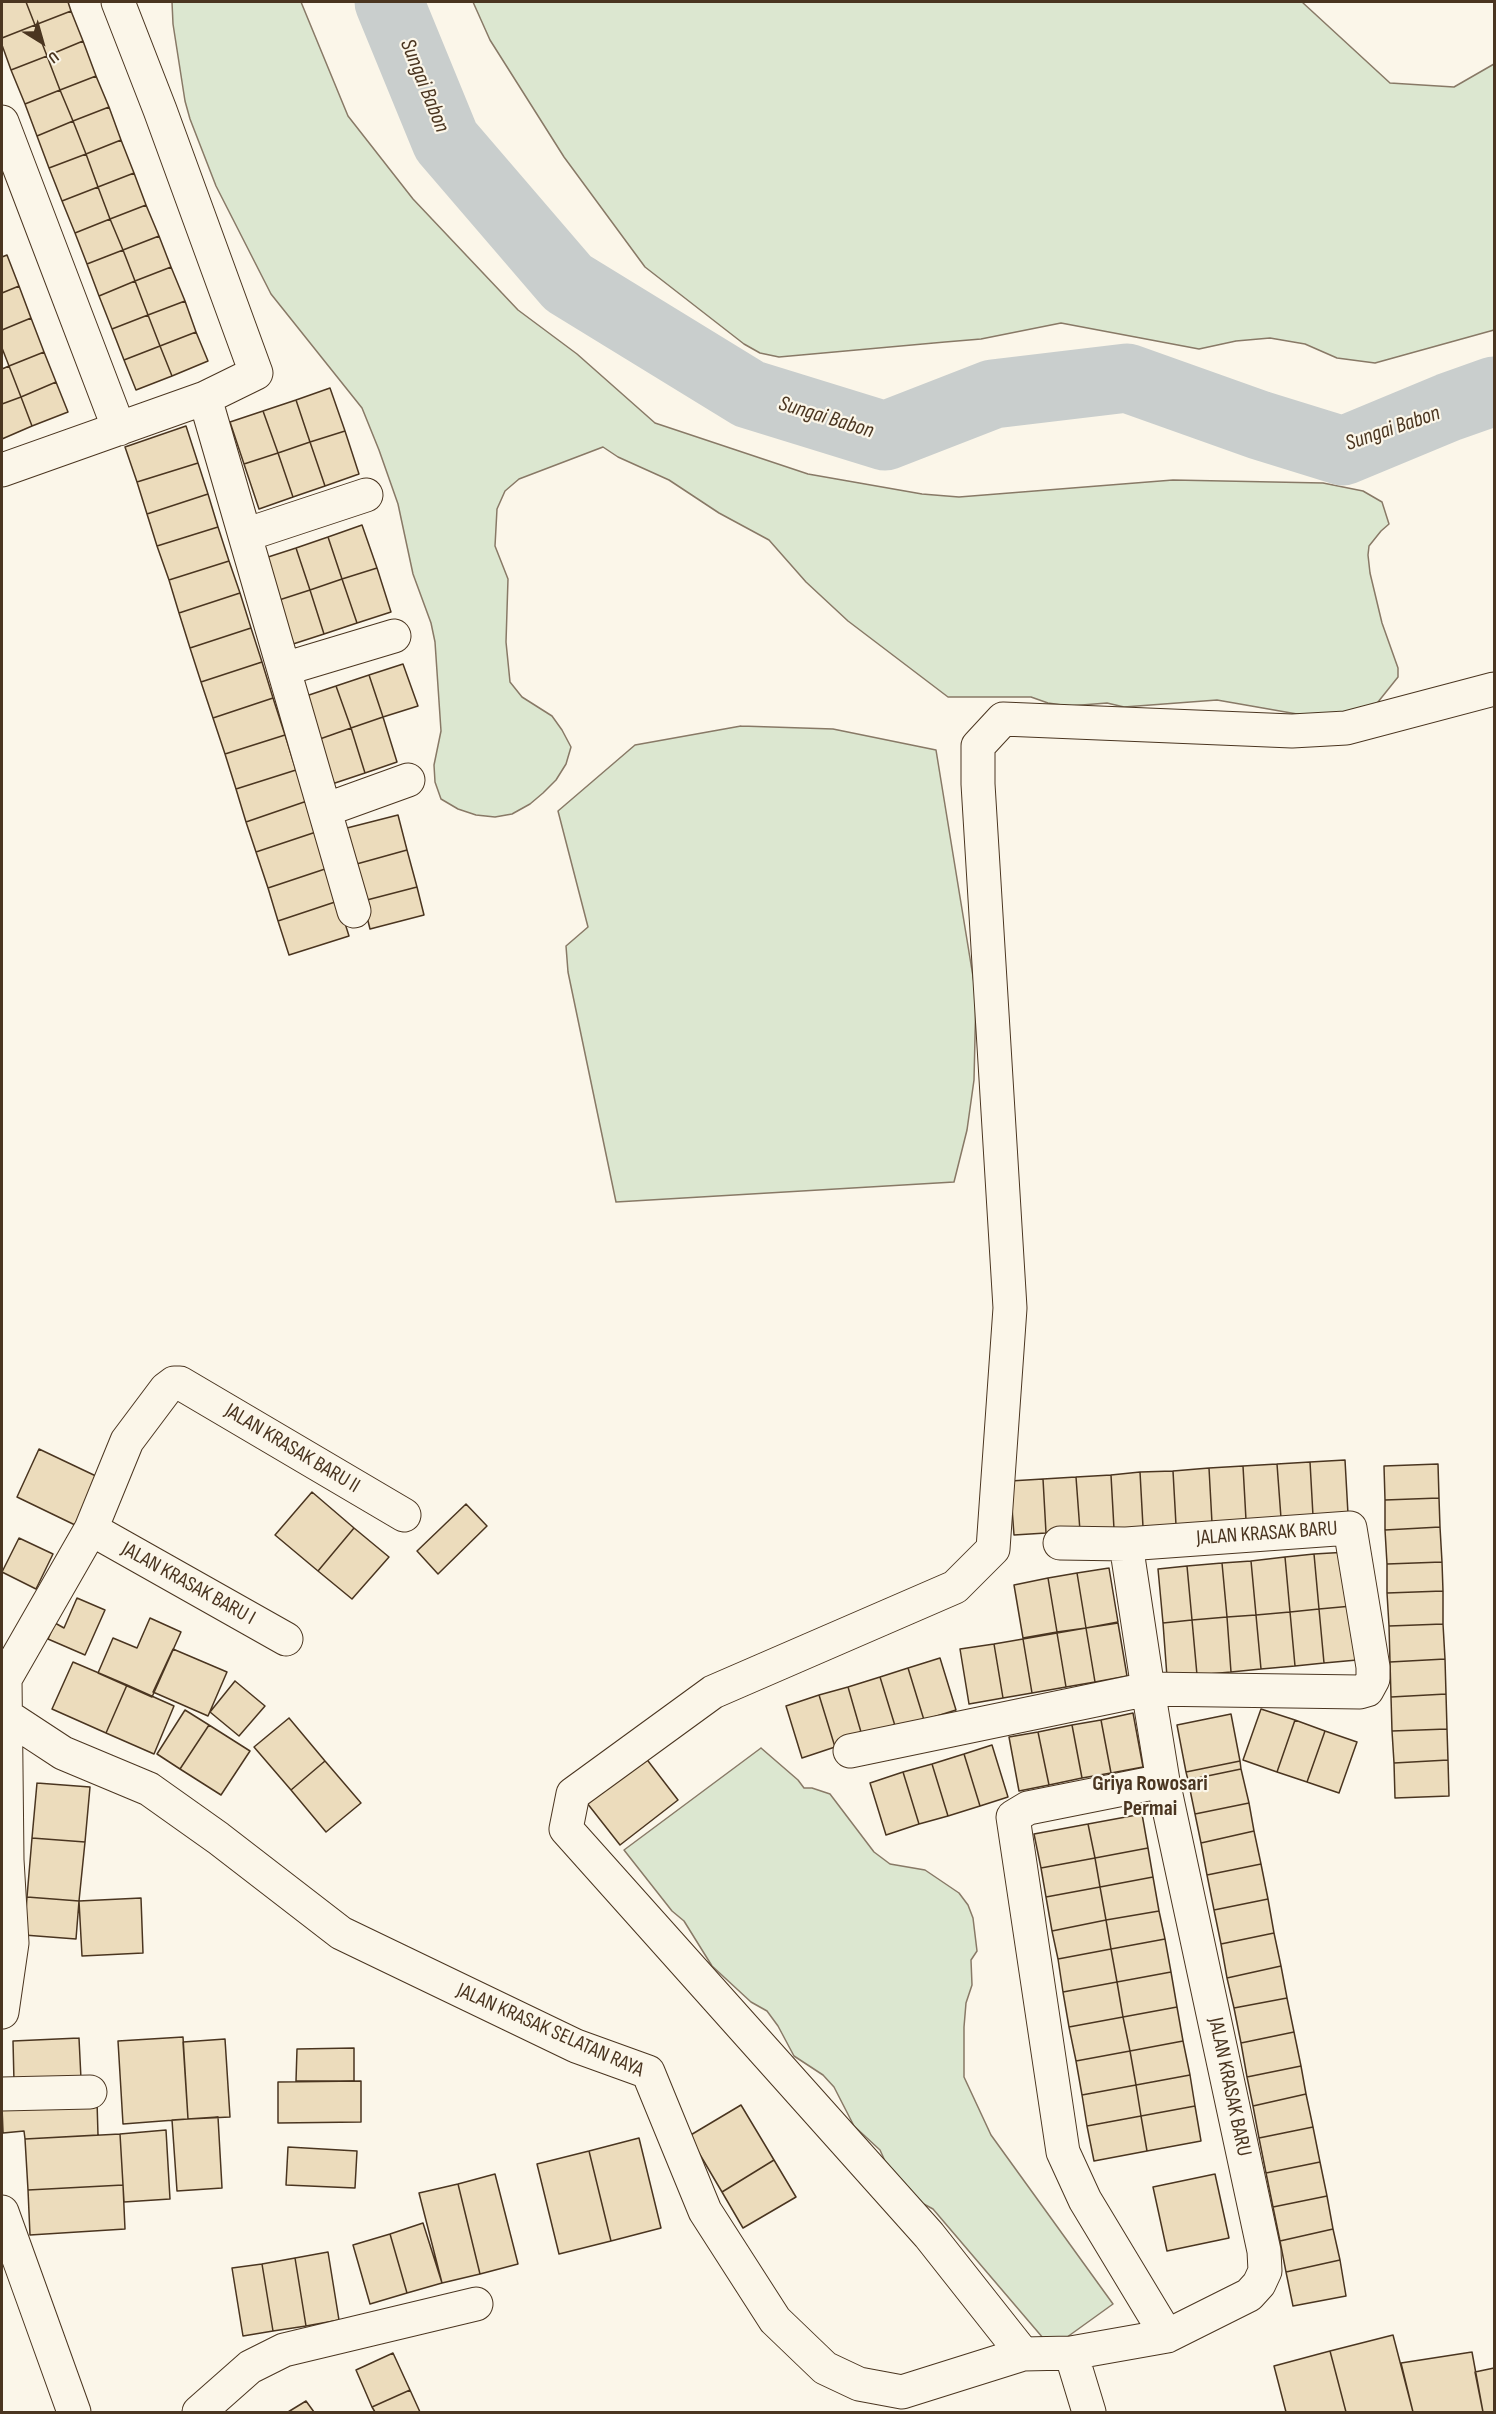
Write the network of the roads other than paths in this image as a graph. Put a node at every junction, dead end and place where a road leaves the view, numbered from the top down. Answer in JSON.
{"nodes":[{"id":1,"x":118,"y":2,"type":"edge"},
{"id":2,"x":2,"y":122,"type":"edge"},
{"id":3,"x":205,"y":398,"type":"junction"},
{"id":4,"x":119,"y":429,"type":"junction"},
{"id":5,"x":2,"y":470,"type":"edge"},
{"id":6,"x":366,"y":495,"type":"dead end"},
{"id":7,"x":245,"y":536,"type":"junction"},
{"id":8,"x":394,"y":636,"type":"dead end"},
{"id":9,"x":284,"y":669,"type":"junction"},
{"id":10,"x":1494,"y":689,"type":"edge"},
{"id":11,"x":408,"y":780,"type":"dead end"},
{"id":12,"x":325,"y":810,"type":"junction"},
{"id":13,"x":354,"y":911,"type":"dead end"},
{"id":14,"x":404,"y":1515,"type":"dead end"},
{"id":15,"x":91,"y":1529,"type":"junction"},
{"id":16,"x":1060,"y":1543,"type":"dead end"},
{"id":17,"x":1126,"y":1544,"type":"junction"},
{"id":18,"x":286,"y":1639,"type":"dead end"},
{"id":19,"x":1148,"y":1689,"type":"junction"},
{"id":20,"x":4,"y":1713,"type":"edge"},
{"id":21,"x":850,"y":1751,"type":"dead end"},
{"id":22,"x":1163,"y":1781,"type":"junction"},
{"id":23,"x":4,"y":1860,"type":"edge"},
{"id":24,"x":2,"y":2013,"type":"edge"},
{"id":25,"x":90,"y":2092,"type":"dead end"},
{"id":26,"x":2,"y":2094,"type":"edge"},
{"id":27,"x":2,"y":2212,"type":"edge"},
{"id":28,"x":476,"y":2304,"type":"dead end"},
{"id":29,"x":1167,"y":2336,"type":"junction"},
{"id":30,"x":1071,"y":2353,"type":"junction"},
{"id":31,"x":1023,"y":2354,"type":"junction"},
{"id":32,"x":74,"y":2412,"type":"edge"},
{"id":33,"x":199,"y":2412,"type":"edge"},
{"id":34,"x":1089,"y":2412,"type":"edge"}],
"edges":[{"from":1,"to":3,"type":"street"},
{"from":2,"to":4,"type":"street"},
{"from":3,"to":4,"type":"street"},
{"from":3,"to":7,"type":"street"},
{"from":4,"to":5,"type":"street"},
{"from":6,"to":7,"type":"street"},
{"from":7,"to":9,"type":"street"},
{"from":8,"to":9,"type":"street"},
{"from":9,"to":12,"type":"street"},
{"from":10,"to":31,"type":"street"},
{"from":11,"to":12,"type":"street"},
{"from":12,"to":13,"type":"street"},
{"from":14,"to":15,"type":"street","name":"JALAN KRASAK BARU II"},
{"from":15,"to":18,"type":"street","name":"JALAN KRASAK BARU I"},
{"from":15,"to":20,"type":"street"},
{"from":16,"to":17,"type":"street"},
{"from":17,"to":19,"type":"street","name":"JALAN KRASAK BARU"},
{"from":17,"to":19,"type":"street","name":"JALAN KRASAK BARU"},
{"from":19,"to":21,"type":"street","name":"JALAN KRASAK BARU"},
{"from":19,"to":22,"type":"street","name":"JALAN KRASAK BARU"},
{"from":20,"to":23,"type":"street"},
{"from":20,"to":31,"type":"street","name":"JALAN KRASAK SELATAN RAYA"},
{"from":22,"to":29,"type":"street","name":"JALAN KRASAK BARU"},
{"from":22,"to":29,"type":"street"},
{"from":23,"to":24,"type":"street"},
{"from":25,"to":26,"type":"street"},
{"from":27,"to":32,"type":"street"},
{"from":28,"to":33,"type":"street"},
{"from":29,"to":30,"type":"street","name":"JALAN KRASAK BARU"},
{"from":30,"to":31,"type":"street","name":"JALAN KRASAK SELATAN RAYA"},
{"from":30,"to":34,"type":"street"}]}
